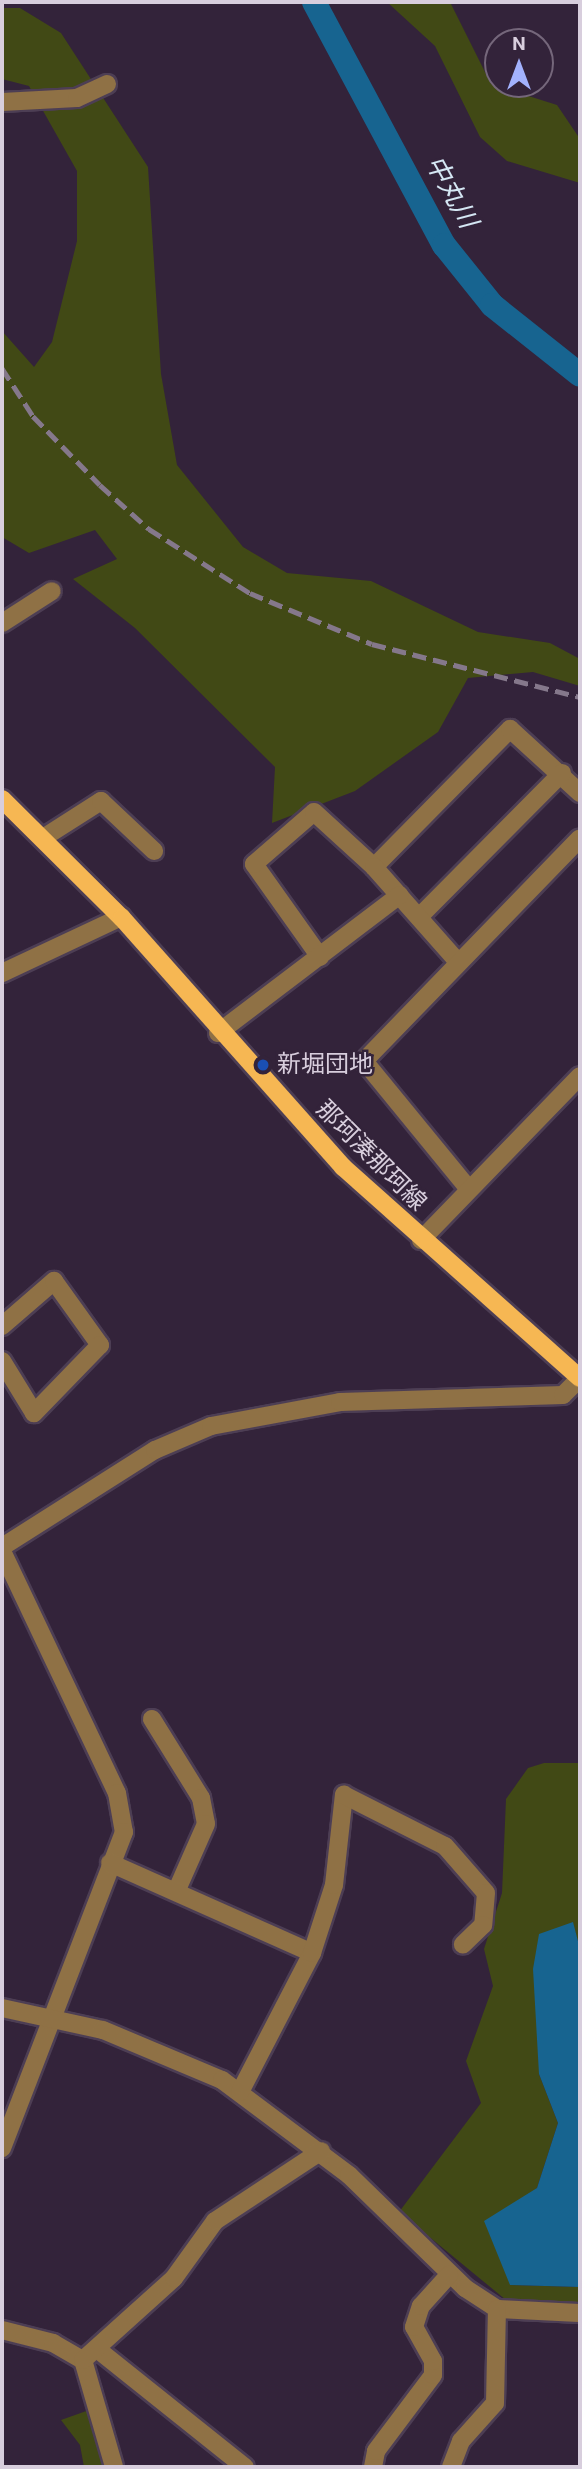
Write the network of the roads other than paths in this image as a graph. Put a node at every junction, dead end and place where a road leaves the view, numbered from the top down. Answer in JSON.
{"nodes":[{"id":1,"x":107,"y":84,"type":"dead end"},
{"id":2,"x":2,"y":102,"type":"edge"},
{"id":3,"x":52,"y":590,"type":"dead end"},
{"id":4,"x":2,"y":624,"type":"edge"},
{"id":5,"x":562,"y":773,"type":"junction"},
{"id":6,"x":580,"y":793,"type":"edge"},
{"id":7,"x":2,"y":799,"type":"edge"},
{"id":8,"x":43,"y":838,"type":"junction"},
{"id":9,"x":580,"y":838,"type":"edge"},
{"id":10,"x":154,"y":851,"type":"dead end"},
{"id":11,"x":374,"y":867,"type":"junction"},
{"id":12,"x":400,"y":895,"type":"junction"},
{"id":13,"x":121,"y":917,"type":"junction"},
{"id":14,"x":419,"y":917,"type":"junction"},
{"id":15,"x":320,"y":957,"type":"junction"},
{"id":16,"x":458,"y":962,"type":"junction"},
{"id":17,"x":2,"y":973,"type":"edge"},
{"id":18,"x":218,"y":1033,"type":"junction"},
{"id":19,"x":580,"y":1076,"type":"edge"},
{"id":20,"x":468,"y":1188,"type":"junction"},
{"id":21,"x":421,"y":1240,"type":"junction"},
{"id":22,"x":2,"y":1326,"type":"edge"},
{"id":23,"x":2,"y":1361,"type":"edge"},
{"id":24,"x":580,"y":1378,"type":"edge"},
{"id":25,"x":2,"y":1549,"type":"edge"},
{"id":26,"x":152,"y":1719,"type":"dead end"},
{"id":27,"x":110,"y":1863,"type":"junction"},
{"id":28,"x":176,"y":1892,"type":"junction"},
{"id":29,"x":463,"y":1944,"type":"dead end"},
{"id":30,"x":312,"y":1953,"type":"junction"},
{"id":31,"x":2,"y":2008,"type":"edge"},
{"id":32,"x":49,"y":2022,"type":"junction"},
{"id":33,"x":240,"y":2092,"type":"junction"},
{"id":34,"x":2,"y":2148,"type":"edge"},
{"id":35,"x":321,"y":2151,"type":"junction"},
{"id":36,"x":449,"y":2274,"type":"junction"},
{"id":37,"x":498,"y":2309,"type":"junction"},
{"id":38,"x":580,"y":2313,"type":"edge"},
{"id":39,"x":2,"y":2330,"type":"edge"},
{"id":40,"x":90,"y":2355,"type":"junction"},
{"id":41,"x":114,"y":2467,"type":"edge"},
{"id":42,"x":245,"y":2467,"type":"edge"},
{"id":43,"x":373,"y":2467,"type":"edge"},
{"id":44,"x":451,"y":2467,"type":"edge"}],
"edges":[{"from":1,"to":2,"type":"street"},
{"from":3,"to":4,"type":"street"},
{"from":5,"to":6,"type":"street"},
{"from":5,"to":11,"type":"street"},
{"from":5,"to":14,"type":"street"},
{"from":7,"to":8,"type":"main road","name":"那珂湊那珂線"},
{"from":8,"to":10,"type":"street"},
{"from":8,"to":13,"type":"main road","name":"那珂湊那珂線"},
{"from":9,"to":16,"type":"street"},
{"from":11,"to":12,"type":"street"},
{"from":11,"to":15,"type":"street"},
{"from":12,"to":14,"type":"street"},
{"from":12,"to":15,"type":"street"},
{"from":13,"to":17,"type":"street"},
{"from":13,"to":18,"type":"main road","name":"那珂湊那珂線"},
{"from":14,"to":16,"type":"street"},
{"from":15,"to":18,"type":"street"},
{"from":16,"to":20,"type":"street"},
{"from":18,"to":21,"type":"main road","name":"那珂湊那珂線"},
{"from":19,"to":20,"type":"street"},
{"from":20,"to":21,"type":"street"},
{"from":21,"to":24,"type":"main road","name":"那珂湊那珂線"},
{"from":22,"to":23,"type":"street"},
{"from":24,"to":25,"type":"street"},
{"from":25,"to":27,"type":"street"},
{"from":26,"to":28,"type":"street"},
{"from":27,"to":28,"type":"street"},
{"from":27,"to":32,"type":"street"},
{"from":28,"to":30,"type":"street"},
{"from":29,"to":30,"type":"street"},
{"from":30,"to":33,"type":"street"},
{"from":31,"to":32,"type":"street"},
{"from":32,"to":33,"type":"street"},
{"from":32,"to":34,"type":"street"},
{"from":33,"to":35,"type":"street"},
{"from":35,"to":36,"type":"street"},
{"from":35,"to":40,"type":"street"},
{"from":36,"to":37,"type":"street"},
{"from":36,"to":43,"type":"street"},
{"from":37,"to":38,"type":"street"},
{"from":37,"to":44,"type":"street"},
{"from":39,"to":40,"type":"street"},
{"from":40,"to":41,"type":"street"},
{"from":40,"to":42,"type":"street"}]}
